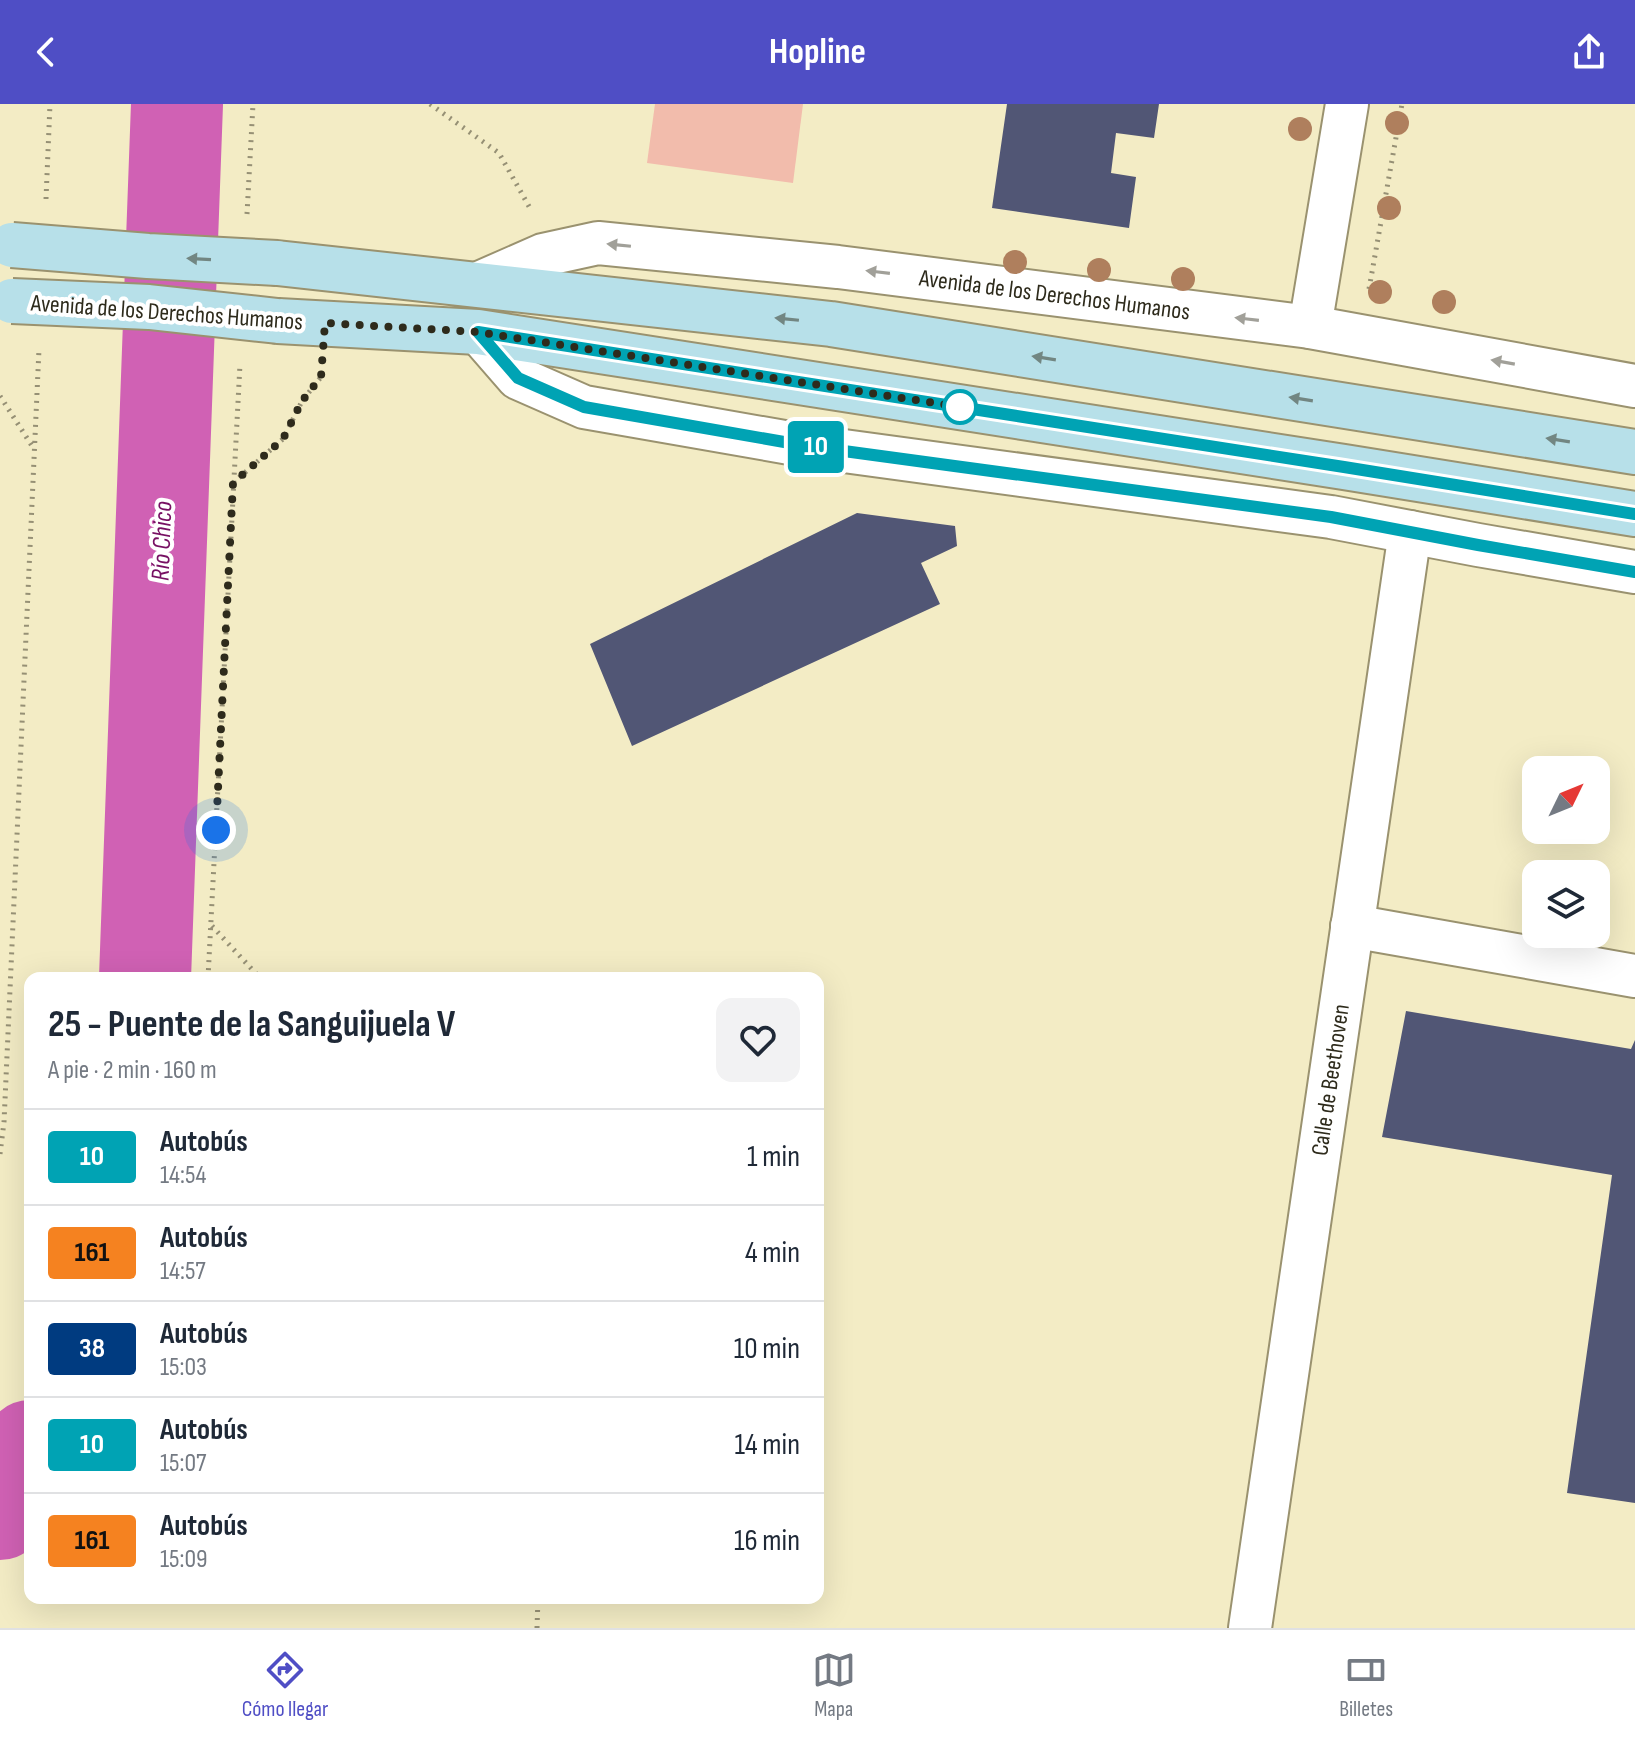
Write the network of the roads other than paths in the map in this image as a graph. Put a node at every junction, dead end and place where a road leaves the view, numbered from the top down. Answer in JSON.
{"nodes":[{"id":1,"x":1347,"y":104,"type":"edge"},
{"id":2,"x":6,"y":244,"type":"edge"},
{"id":3,"x":477,"y":284,"type":"junction"},
{"id":4,"x":6,"y":300,"type":"edge"},
{"id":5,"x":1310,"y":327,"type":"junction"},
{"id":6,"x":478,"y":332,"type":"junction"},
{"id":7,"x":1635,"y":386,"type":"edge"},
{"id":8,"x":1635,"y":452,"type":"edge"},
{"id":9,"x":1635,"y":514,"type":"edge"},
{"id":10,"x":1410,"y":532,"type":"junction"},
{"id":11,"x":1635,"y":572,"type":"edge"},
{"id":12,"x":1352,"y":926,"type":"junction"},
{"id":13,"x":1635,"y":976,"type":"edge"},
{"id":14,"x":1250,"y":1628,"type":"edge"}],
"edges":[{"from":1,"to":5,"type":"street"},
{"from":3,"to":2,"type":"main road","name":"Avenida de los Derechos Humanos","one_way":true,"bridge":true},
{"from":5,"to":3,"type":"street","name":"Avenida de los Derechos Humanos","one_way":true},
{"from":8,"to":3,"type":"main road","name":"Avenida de los Derechos Humanos","one_way":true},
{"from":4,"to":6,"type":"main road","name":"Avenida de los Derechos Humanos","bridge":true},
{"from":7,"to":5,"type":"street","name":"Avenida de los Derechos Humanos","one_way":true},
{"from":6,"to":9,"type":"main road","name":"Avenida de los Derechos Humanos"},
{"from":6,"to":10,"type":"street"},
{"from":10,"to":11,"type":"street"},
{"from":10,"to":12,"type":"street","name":"Calle de Beethoven"},
{"from":12,"to":13,"type":"street"},
{"from":12,"to":14,"type":"street","name":"Calle de Beethoven"}]}
